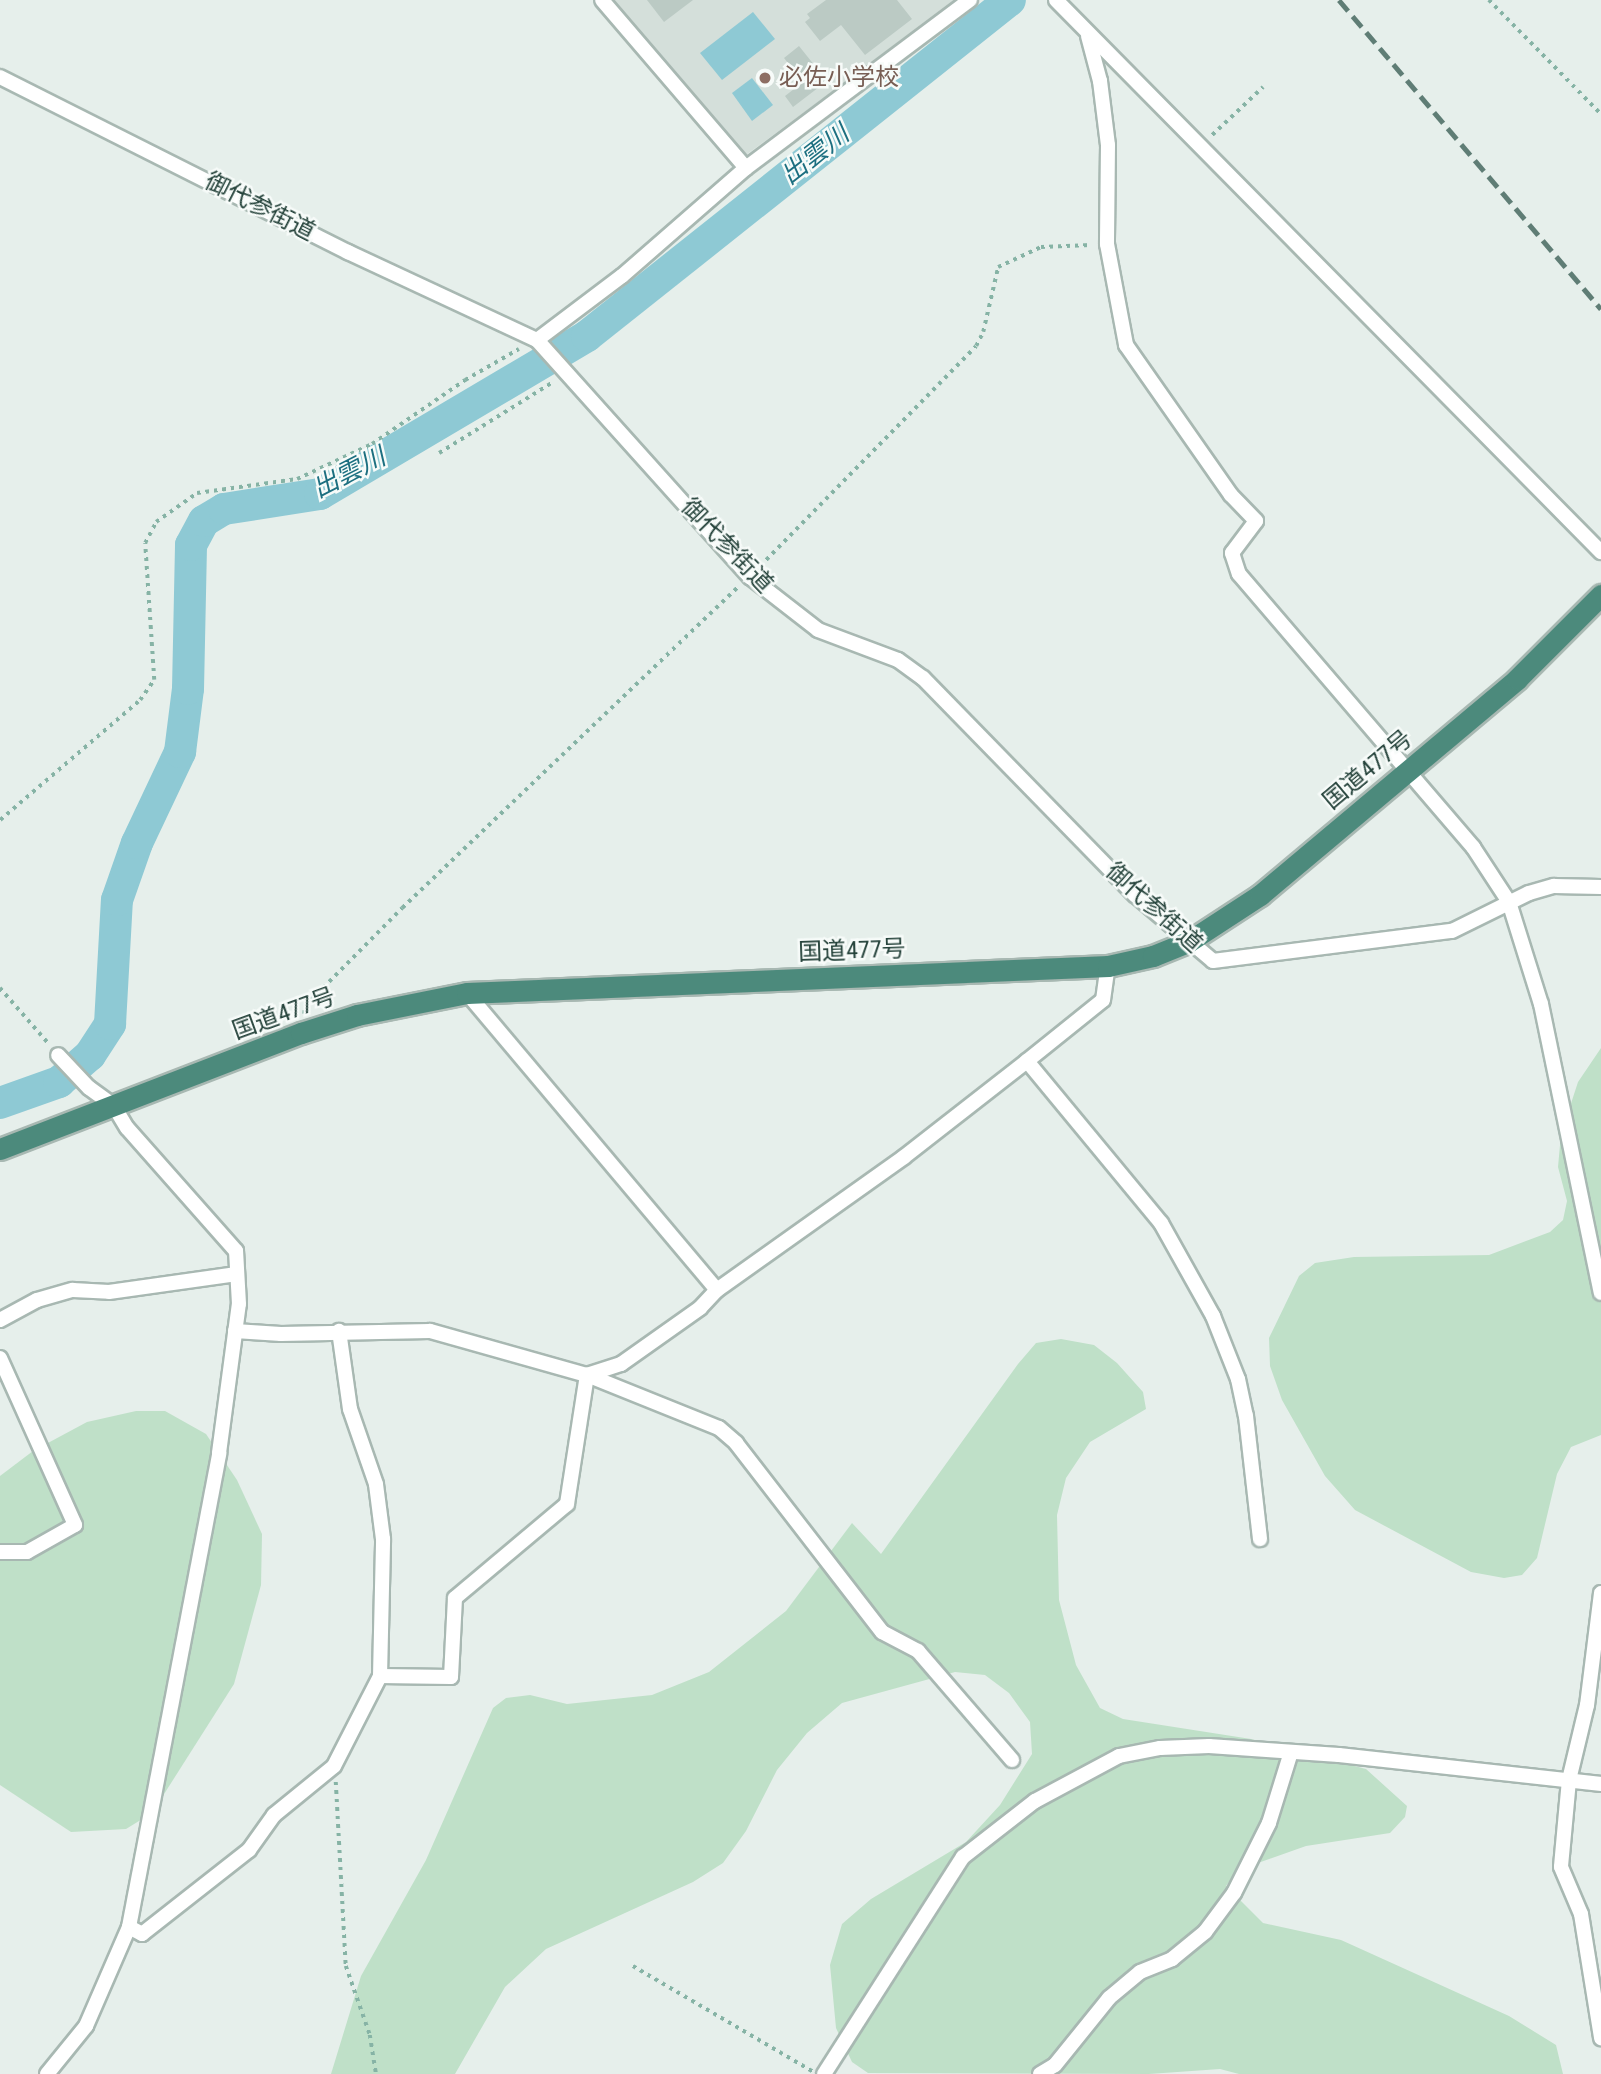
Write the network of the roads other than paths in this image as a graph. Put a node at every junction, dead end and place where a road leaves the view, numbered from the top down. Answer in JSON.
{"nodes":[{"id":1,"x":602,"y":0,"type":"edge"},
{"id":2,"x":970,"y":0,"type":"edge"},
{"id":3,"x":1056,"y":1,"type":"edge"},
{"id":4,"x":1088,"y":36,"type":"junction"},
{"id":5,"x":0,"y":77,"type":"edge"},
{"id":6,"x":746,"y":168,"type":"junction"},
{"id":7,"x":541,"y":344,"type":"junction"},
{"id":8,"x":1601,"y":552,"type":"edge"},
{"id":9,"x":1601,"y":595,"type":"edge"},
{"id":10,"x":1409,"y":770,"type":"junction"},
{"id":11,"x":1601,"y":887,"type":"edge"},
{"id":12,"x":1510,"y":902,"type":"junction"},
{"id":13,"x":1188,"y":942,"type":"junction"},
{"id":14,"x":1108,"y":966,"type":"junction"},
{"id":15,"x":467,"y":993,"type":"junction"},
{"id":16,"x":58,"y":1055,"type":"road end"},
{"id":17,"x":1027,"y":1061,"type":"junction"},
{"id":18,"x":114,"y":1106,"type":"junction"},
{"id":19,"x":0,"y":1149,"type":"edge"},
{"id":20,"x":237,"y":1274,"type":"junction"},
{"id":21,"x":717,"y":1290,"type":"junction"},
{"id":22,"x":1601,"y":1293,"type":"edge"},
{"id":23,"x":0,"y":1320,"type":"edge"},
{"id":24,"x":234,"y":1331,"type":"junction"},
{"id":25,"x":338,"y":1331,"type":"junction"},
{"id":26,"x":0,"y":1358,"type":"edge"},
{"id":27,"x":587,"y":1375,"type":"junction"},
{"id":28,"x":1260,"y":1539,"type":"dead end"},
{"id":29,"x":0,"y":1552,"type":"edge"},
{"id":30,"x":1601,"y":1593,"type":"edge"},
{"id":31,"x":380,"y":1676,"type":"junction"},
{"id":32,"x":1291,"y":1752,"type":"junction"},
{"id":33,"x":1012,"y":1760,"type":"dead end"},
{"id":34,"x":1569,"y":1780,"type":"junction"},
{"id":35,"x":1601,"y":1784,"type":"edge"},
{"id":36,"x":129,"y":1927,"type":"junction"},
{"id":37,"x":1601,"y":2038,"type":"edge"},
{"id":38,"x":47,"y":2074,"type":"edge"},
{"id":39,"x":824,"y":2074,"type":"edge"},
{"id":40,"x":1040,"y":2074,"type":"edge"}],
"edges":[{"from":1,"to":6,"type":"street"},
{"from":2,"to":6,"type":"street"},
{"from":3,"to":4,"type":"street"},
{"from":4,"to":8,"type":"street"},
{"from":4,"to":10,"type":"street"},
{"from":5,"to":7,"type":"street","name":"御代参街道"},
{"from":6,"to":7,"type":"street"},
{"from":7,"to":13,"type":"street","name":"御代参街道"},
{"from":9,"to":10,"type":"highway","name":"国道477号"},
{"from":10,"to":12,"type":"street"},
{"from":10,"to":13,"type":"highway","name":"国道477号"},
{"from":11,"to":12,"type":"street","name":"御代参街道"},
{"from":12,"to":13,"type":"street","name":"御代参街道"},
{"from":12,"to":22,"type":"street"},
{"from":13,"to":14,"type":"highway","name":"国道477号"},
{"from":14,"to":15,"type":"highway","name":"国道477号"},
{"from":14,"to":17,"type":"street"},
{"from":15,"to":18,"type":"highway","name":"国道477号"},
{"from":15,"to":21,"type":"street"},
{"from":16,"to":18,"type":"street"},
{"from":17,"to":21,"type":"street"},
{"from":17,"to":28,"type":"street"},
{"from":18,"to":19,"type":"highway","name":"国道477号"},
{"from":18,"to":20,"type":"street"},
{"from":20,"to":23,"type":"street"},
{"from":20,"to":24,"type":"street"},
{"from":21,"to":27,"type":"street"},
{"from":24,"to":25,"type":"street"},
{"from":24,"to":36,"type":"street"},
{"from":25,"to":27,"type":"street"},
{"from":25,"to":31,"type":"street"},
{"from":26,"to":29,"type":"street"},
{"from":27,"to":31,"type":"street"},
{"from":27,"to":33,"type":"street"},
{"from":30,"to":34,"type":"street"},
{"from":31,"to":36,"type":"street"},
{"from":32,"to":34,"type":"street"},
{"from":32,"to":39,"type":"street"},
{"from":32,"to":40,"type":"street"},
{"from":34,"to":35,"type":"street"},
{"from":34,"to":37,"type":"street"},
{"from":36,"to":38,"type":"street"}]}
